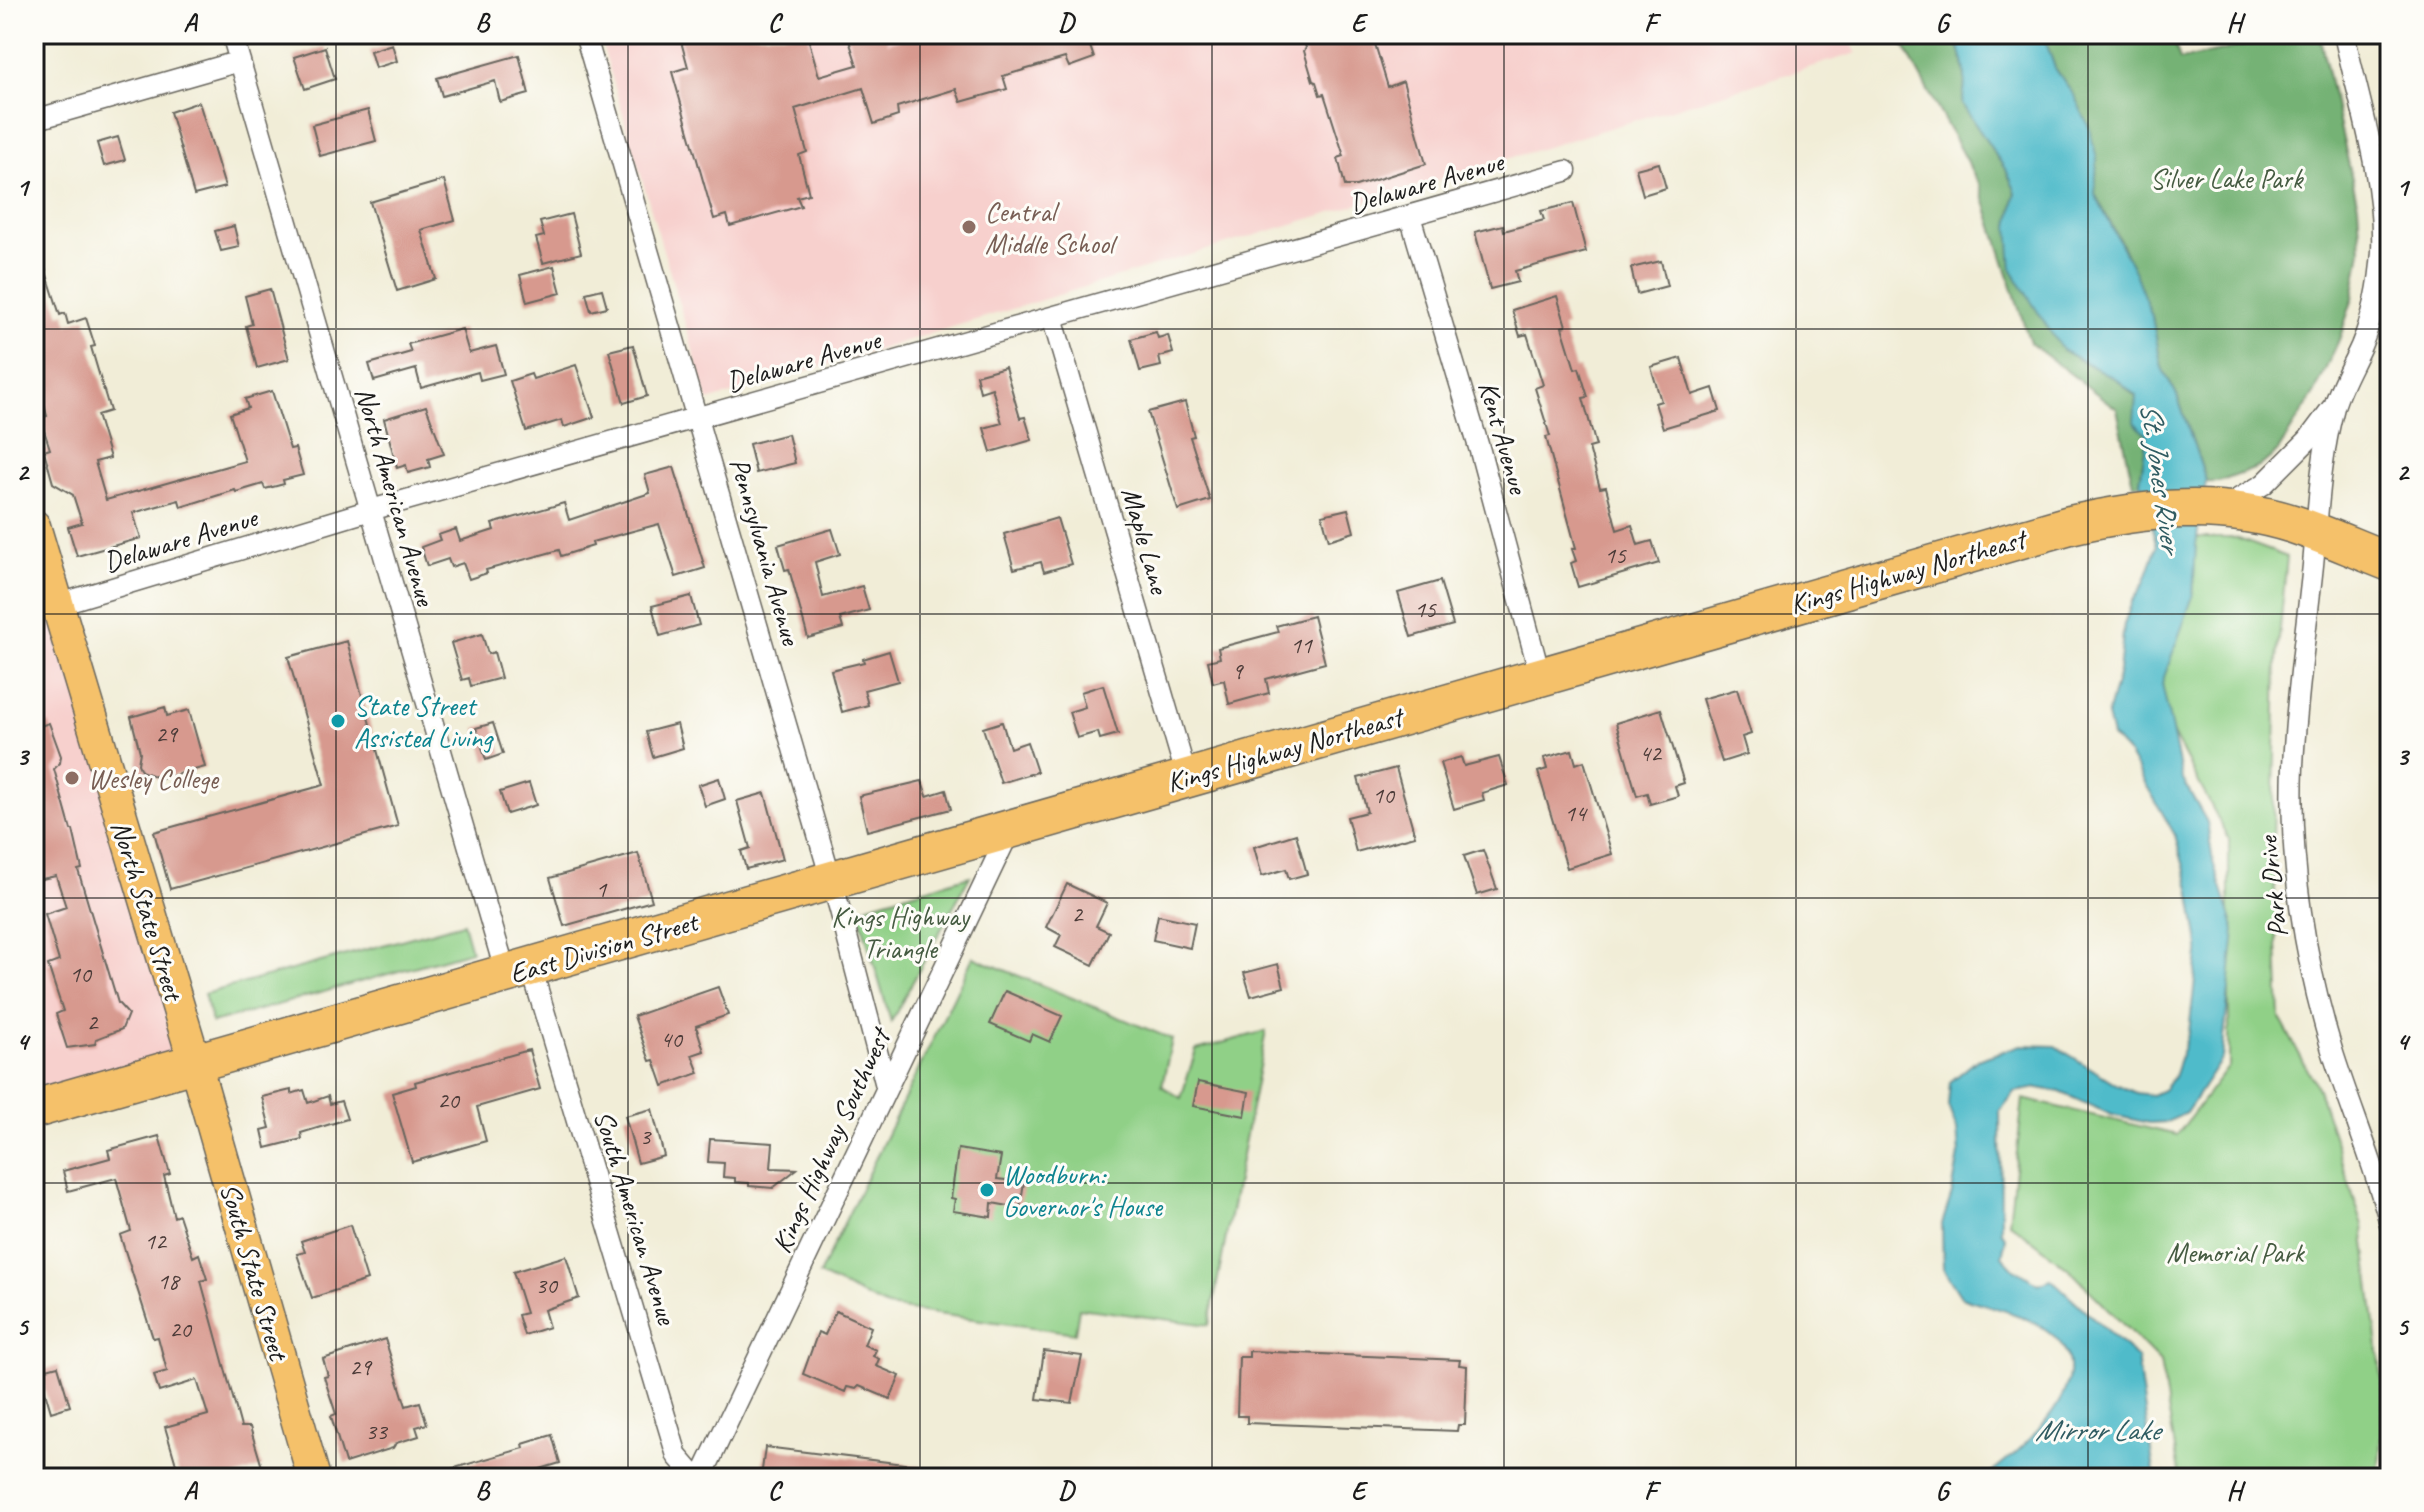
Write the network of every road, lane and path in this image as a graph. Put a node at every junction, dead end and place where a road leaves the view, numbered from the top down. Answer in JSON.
{"nodes":[{"id":1,"x":232,"y":34,"type":"edge"},
{"id":2,"x":585,"y":34,"type":"edge"},
{"id":3,"x":2344,"y":34,"type":"edge"},
{"id":4,"x":240,"y":61,"type":"junction"},
{"id":5,"x":34,"y":120,"type":"edge"},
{"id":6,"x":1566,"y":171,"type":"dead end"},
{"id":7,"x":1410,"y":216,"type":"junction"},
{"id":8,"x":1052,"y":317,"type":"junction"},
{"id":9,"x":2334,"y":405,"type":"junction"},
{"id":10,"x":699,"y":419,"type":"junction"},
{"id":11,"x":2221,"y":509,"type":"junction"},
{"id":12,"x":371,"y":510,"type":"junction"},
{"id":13,"x":34,"y":526,"type":"edge"},
{"id":14,"x":2315,"y":533,"type":"junction"},
{"id":15,"x":39,"y":559,"type":"edge"},
{"id":16,"x":2390,"y":562,"type":"edge"},
{"id":17,"x":56,"y":605,"type":"junction"},
{"id":18,"x":1540,"y":675,"type":"junction"},
{"id":19,"x":1187,"y":778,"type":"junction"},
{"id":20,"x":1011,"y":828,"type":"junction"},
{"id":21,"x":832,"y":881,"type":"junction"},
{"id":22,"x":519,"y":971,"type":"junction"},
{"id":23,"x":195,"y":1063,"type":"junction"},
{"id":24,"x":886,"y":1086,"type":"junction"},
{"id":25,"x":34,"y":1109,"type":"edge"},
{"id":26,"x":2390,"y":1224,"type":"edge"},
{"id":27,"x":314,"y":1478,"type":"edge"},
{"id":28,"x":698,"y":1478,"type":"edge"}],
"edges":[{"from":1,"to":4,"type":"street","name":"North American Avenue"},
{"from":2,"to":10,"type":"street","name":"Pennsylvania Avenue"},
{"from":3,"to":9,"type":"street"},
{"from":4,"to":5,"type":"street"},
{"from":4,"to":12,"type":"street","name":"North American Avenue"},
{"from":6,"to":7,"type":"street","name":"Delaware Avenue"},
{"from":7,"to":8,"type":"street","name":"Delaware Avenue"},
{"from":7,"to":18,"type":"street","name":"Kent Avenue"},
{"from":8,"to":10,"type":"street","name":"Delaware Avenue"},
{"from":8,"to":19,"type":"street","name":"Maple Lane"},
{"from":9,"to":11,"type":"street"},
{"from":9,"to":14,"type":"street"},
{"from":10,"to":12,"type":"street","name":"Delaware Avenue"},
{"from":10,"to":21,"type":"street","name":"Pennsylvania Avenue"},
{"from":11,"to":14,"type":"highway","name":"Kings Highway Northeast"},
{"from":11,"to":18,"type":"highway","name":"Kings Highway Northeast"},
{"from":12,"to":17,"type":"street","name":"Delaware Avenue"},
{"from":12,"to":22,"type":"street","name":"North American Avenue"},
{"from":13,"to":15,"type":"main road","name":"North State Street"},
{"from":14,"to":16,"type":"highway"},
{"from":14,"to":26,"type":"street","name":"Park Drive"},
{"from":15,"to":17,"type":"main road","name":"North State Street"},
{"from":17,"to":23,"type":"main road","name":"North State Street"},
{"from":18,"to":19,"type":"highway","name":"Kings Highway Northeast"},
{"from":19,"to":20,"type":"highway","name":"Kings Highway Northeast"},
{"from":20,"to":21,"type":"highway","name":"East Division Street"},
{"from":20,"to":24,"type":"street","name":"Kings Highway Southwest"},
{"from":21,"to":22,"type":"highway","name":"East Division Street"},
{"from":21,"to":24,"type":"street","name":"Pennsylvania Avenue"},
{"from":22,"to":23,"type":"highway","name":"East Division Street"},
{"from":22,"to":28,"type":"street","name":"South American Avenue"},
{"from":23,"to":25,"type":"highway","name":"East Division Street"},
{"from":23,"to":27,"type":"main road","name":"South State Street"},
{"from":24,"to":28,"type":"street","name":"Kings Highway Southwest"}]}
